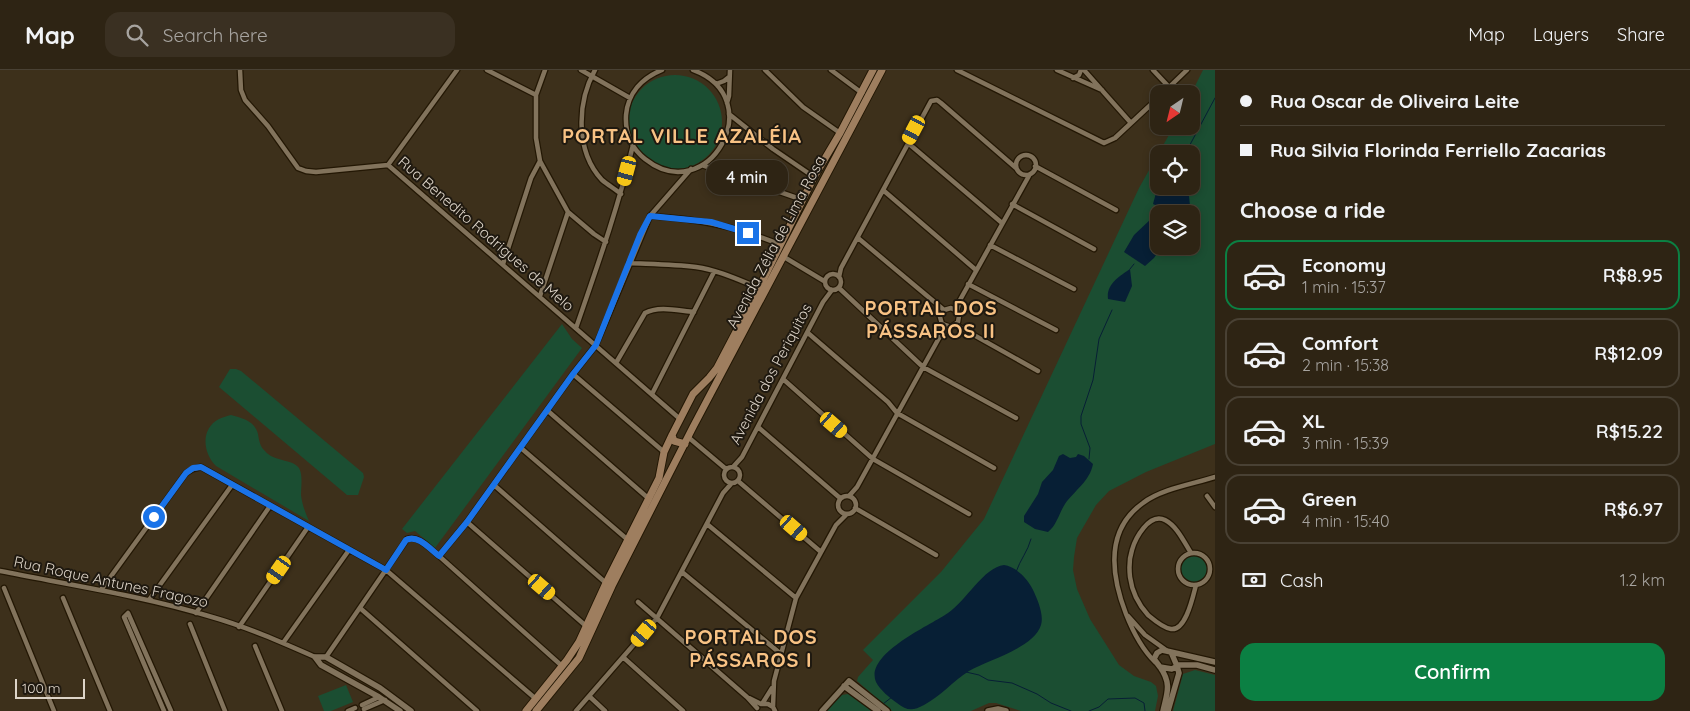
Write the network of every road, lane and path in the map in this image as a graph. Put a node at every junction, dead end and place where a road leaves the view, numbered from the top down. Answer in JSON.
{"nodes":[{"id":1,"x":240,"y":70,"type":"edge"},
{"id":2,"x":457,"y":70,"type":"edge"},
{"id":3,"x":487,"y":70,"type":"edge"},
{"id":4,"x":545,"y":70,"type":"edge"},
{"id":5,"x":580,"y":70,"type":"edge"},
{"id":6,"x":595,"y":70,"type":"edge"},
{"id":7,"x":662,"y":70,"type":"edge"},
{"id":8,"x":692,"y":70,"type":"edge"},
{"id":9,"x":730,"y":70,"type":"edge"},
{"id":10,"x":765,"y":70,"type":"edge"},
{"id":11,"x":831,"y":70,"type":"edge"},
{"id":12,"x":873,"y":70,"type":"edge"},
{"id":13,"x":882,"y":70,"type":"edge"},
{"id":14,"x":957,"y":70,"type":"edge"},
{"id":15,"x":1057,"y":70,"type":"edge"},
{"id":16,"x":1083,"y":70,"type":"edge"},
{"id":17,"x":1153,"y":70,"type":"edge"},
{"id":18,"x":1187,"y":70,"type":"edge"},
{"id":19,"x":592,"y":76,"type":"junction"},
{"id":20,"x":729,"y":77,"type":"junction"},
{"id":21,"x":1073,"y":78,"type":"junction"},
{"id":22,"x":716,"y":84,"type":"junction"},
{"id":23,"x":1167,"y":85,"type":"edge"},
{"id":24,"x":1171,"y":85,"type":"edge"},
{"id":25,"x":1103,"y":91,"type":"junction"},
{"id":26,"x":862,"y":93,"type":"junction"},
{"id":27,"x":536,"y":96,"type":"junction"},
{"id":28,"x":630,"y":98,"type":"junction"},
{"id":29,"x":727,"y":103,"type":"junction"},
{"id":30,"x":1150,"y":105,"type":"edge"},
{"id":31,"x":730,"y":114,"type":"junction"},
{"id":32,"x":1130,"y":123,"type":"junction"},
{"id":33,"x":840,"y":134,"type":"junction"},
{"id":34,"x":908,"y":143,"type":"junction"},
{"id":35,"x":633,"y":145,"type":"junction"},
{"id":36,"x":540,"y":160,"type":"junction"},
{"id":37,"x":388,"y":165,"type":"junction"},
{"id":38,"x":702,"y":165,"type":"junction"},
{"id":39,"x":1035,"y":166,"type":"junction"},
{"id":40,"x":1016,"y":168,"type":"junction"},
{"id":41,"x":691,"y":169,"type":"junction"},
{"id":42,"x":1021,"y":173,"type":"junction"},
{"id":43,"x":1030,"y":174,"type":"junction"},
{"id":44,"x":814,"y":177,"type":"junction"},
{"id":45,"x":1022,"y":187,"type":"junction"},
{"id":46,"x":883,"y":190,"type":"junction"},
{"id":47,"x":621,"y":194,"type":"junction"},
{"id":48,"x":803,"y":200,"type":"junction"},
{"id":49,"x":1012,"y":204,"type":"junction"},
{"id":50,"x":1116,"y":210,"type":"dead end"},
{"id":51,"x":568,"y":212,"type":"junction"},
{"id":52,"x":650,"y":216,"type":"junction"},
{"id":53,"x":1002,"y":223,"type":"junction"},
{"id":54,"x":858,"y":238,"type":"junction"},
{"id":55,"x":606,"y":242,"type":"junction"},
{"id":56,"x":781,"y":245,"type":"junction"},
{"id":57,"x":990,"y":245,"type":"junction"},
{"id":58,"x":1094,"y":250,"type":"dead end"},
{"id":59,"x":784,"y":257,"type":"junction"},
{"id":60,"x":629,"y":263,"type":"junction"},
{"id":61,"x":503,"y":264,"type":"junction"},
{"id":62,"x":976,"y":270,"type":"junction"},
{"id":63,"x":714,"y":272,"type":"junction"},
{"id":64,"x":837,"y":276,"type":"junction"},
{"id":65,"x":824,"y":281,"type":"junction"},
{"id":66,"x":968,"y":284,"type":"junction"},
{"id":67,"x":826,"y":287,"type":"junction"},
{"id":68,"x":759,"y":288,"type":"junction"},
{"id":69,"x":839,"y":288,"type":"junction"},
{"id":70,"x":1074,"y":289,"type":"dead end"},
{"id":71,"x":832,"y":290,"type":"junction"},
{"id":72,"x":540,"y":296,"type":"junction"},
{"id":73,"x":960,"y":300,"type":"junction"},
{"id":74,"x":823,"y":302,"type":"junction"},
{"id":75,"x":951,"y":308,"type":"junction"},
{"id":76,"x":944,"y":310,"type":"junction"},
{"id":77,"x":957,"y":311,"type":"junction"},
{"id":78,"x":694,"y":312,"type":"junction"},
{"id":79,"x":942,"y":324,"type":"junction"},
{"id":80,"x":956,"y":325,"type":"junction"},
{"id":81,"x":948,"y":327,"type":"junction"},
{"id":82,"x":576,"y":328,"type":"junction"},
{"id":83,"x":1056,"y":330,"type":"dead end"},
{"id":84,"x":808,"y":332,"type":"junction"},
{"id":85,"x":939,"y":338,"type":"junction"},
{"id":86,"x":596,"y":345,"type":"junction"},
{"id":87,"x":616,"y":363,"type":"junction"},
{"id":88,"x":924,"y":367,"type":"junction"},
{"id":89,"x":1038,"y":371,"type":"dead end"},
{"id":90,"x":573,"y":374,"type":"junction"},
{"id":91,"x":783,"y":379,"type":"junction"},
{"id":92,"x":652,"y":394,"type":"junction"},
{"id":93,"x":686,"y":406,"type":"junction"},
{"id":94,"x":548,"y":411,"type":"junction"},
{"id":95,"x":897,"y":414,"type":"junction"},
{"id":96,"x":1016,"y":418,"type":"dead end"},
{"id":97,"x":680,"y":419,"type":"junction"},
{"id":98,"x":693,"y":427,"type":"junction"},
{"id":99,"x":758,"y":427,"type":"junction"},
{"id":100,"x":672,"y":435,"type":"junction"},
{"id":101,"x":687,"y":441,"type":"junction"},
{"id":102,"x":521,"y":448,"type":"junction"},
{"id":103,"x":664,"y":452,"type":"junction"},
{"id":104,"x":742,"y":456,"type":"junction"},
{"id":105,"x":873,"y":459,"type":"junction"},
{"id":106,"x":733,"y":467,"type":"junction"},
{"id":107,"x":994,"y":468,"type":"dead end"},
{"id":108,"x":726,"y":469,"type":"junction"},
{"id":109,"x":738,"y":470,"type":"junction"},
{"id":110,"x":1215,"y":478,"type":"edge"},
{"id":111,"x":725,"y":480,"type":"junction"},
{"id":112,"x":738,"y":481,"type":"junction"},
{"id":113,"x":731,"y":484,"type":"junction"},
{"id":114,"x":232,"y":485,"type":"junction"},
{"id":115,"x":494,"y":485,"type":"junction"},
{"id":116,"x":857,"y":487,"type":"junction"},
{"id":117,"x":723,"y":493,"type":"junction"},
{"id":118,"x":849,"y":496,"type":"junction"},
{"id":119,"x":1207,"y":496,"type":"dead end"},
{"id":120,"x":648,"y":498,"type":"junction"},
{"id":121,"x":840,"y":498,"type":"junction"},
{"id":122,"x":854,"y":500,"type":"junction"},
{"id":123,"x":270,"y":506,"type":"junction"},
{"id":124,"x":1215,"y":507,"type":"edge"},
{"id":125,"x":855,"y":508,"type":"junction"},
{"id":126,"x":840,"y":511,"type":"junction"},
{"id":127,"x":847,"y":514,"type":"junction"},
{"id":128,"x":969,"y":514,"type":"dead end"},
{"id":129,"x":467,"y":522,"type":"junction"},
{"id":130,"x":708,"y":524,"type":"junction"},
{"id":131,"x":836,"y":525,"type":"junction"},
{"id":132,"x":308,"y":527,"type":"junction"},
{"id":133,"x":628,"y":540,"type":"junction"},
{"id":134,"x":348,"y":550,"type":"junction"},
{"id":135,"x":821,"y":552,"type":"junction"},
{"id":136,"x":1191,"y":553,"type":"junction"},
{"id":137,"x":936,"y":555,"type":"dead end"},
{"id":138,"x":439,"y":556,"type":"junction"},
{"id":139,"x":1212,"y":566,"type":"edge"},
{"id":140,"x":386,"y":570,"type":"junction"},
{"id":141,"x":0,"y":571,"type":"edge"},
{"id":142,"x":682,"y":572,"type":"junction"},
{"id":143,"x":606,"y":583,"type":"junction"},
{"id":144,"x":1196,"y":585,"type":"junction"},
{"id":145,"x":4,"y":588,"type":"dead end"},
{"id":146,"x":101,"y":590,"type":"junction"},
{"id":147,"x":63,"y":598,"type":"dead end"},
{"id":148,"x":796,"y":598,"type":"junction"},
{"id":149,"x":149,"y":600,"type":"junction"},
{"id":150,"x":638,"y":602,"type":"dead end"},
{"id":151,"x":360,"y":608,"type":"junction"},
{"id":152,"x":196,"y":613,"type":"junction"},
{"id":153,"x":1126,"y":613,"type":"junction"},
{"id":154,"x":657,"y":618,"type":"junction"},
{"id":155,"x":190,"y":624,"type":"dead end"},
{"id":156,"x":239,"y":626,"type":"junction"},
{"id":157,"x":586,"y":626,"type":"junction"},
{"id":158,"x":282,"y":643,"type":"junction"},
{"id":159,"x":255,"y":646,"type":"dead end"},
{"id":160,"x":1168,"y":651,"type":"junction"},
{"id":161,"x":781,"y":654,"type":"junction"},
{"id":162,"x":315,"y":657,"type":"junction"},
{"id":163,"x":326,"y":657,"type":"junction"},
{"id":164,"x":624,"y":658,"type":"junction"},
{"id":165,"x":1155,"y":662,"type":"junction"},
{"id":166,"x":1215,"y":662,"type":"edge"},
{"id":167,"x":1177,"y":665,"type":"junction"},
{"id":168,"x":562,"y":666,"type":"junction"},
{"id":169,"x":1160,"y":667,"type":"junction"},
{"id":170,"x":1215,"y":670,"type":"edge"},
{"id":171,"x":844,"y":686,"type":"junction"},
{"id":172,"x":772,"y":687,"type":"junction"},
{"id":173,"x":162,"y":688,"type":"junction"},
{"id":174,"x":380,"y":688,"type":"junction"},
{"id":175,"x":156,"y":691,"type":"junction"},
{"id":176,"x":589,"y":696,"type":"junction"},
{"id":177,"x":392,"y":697,"type":"junction"},
{"id":178,"x":383,"y":698,"type":"junction"},
{"id":179,"x":536,"y":699,"type":"junction"},
{"id":180,"x":364,"y":707,"type":"dead end"},
{"id":181,"x":355,"y":708,"type":"dead end"},
{"id":182,"x":758,"y":708,"type":"edge"},
{"id":183,"x":774,"y":709,"type":"edge"},
{"id":184,"x":54,"y":711,"type":"edge"},
{"id":185,"x":110,"y":711,"type":"edge"},
{"id":186,"x":164,"y":711,"type":"edge"},
{"id":187,"x":172,"y":711,"type":"edge"},
{"id":188,"x":225,"y":711,"type":"edge"},
{"id":189,"x":282,"y":711,"type":"edge"},
{"id":190,"x":348,"y":711,"type":"edge"},
{"id":191,"x":400,"y":711,"type":"edge"},
{"id":192,"x":411,"y":711,"type":"edge"},
{"id":193,"x":477,"y":711,"type":"edge"},
{"id":194,"x":526,"y":711,"type":"edge"},
{"id":195,"x":536,"y":711,"type":"edge"},
{"id":196,"x":576,"y":711,"type":"edge"},
{"id":197,"x":605,"y":711,"type":"edge"},
{"id":198,"x":683,"y":711,"type":"edge"},
{"id":199,"x":822,"y":711,"type":"edge"},
{"id":200,"x":878,"y":711,"type":"edge"},
{"id":201,"x":887,"y":711,"type":"edge"},
{"id":202,"x":988,"y":711,"type":"edge"},
{"id":203,"x":1006,"y":711,"type":"edge"},
{"id":204,"x":1163,"y":711,"type":"edge"},
{"id":205,"x":1168,"y":711,"type":"edge"}],
"edges":[{"from":1,"to":37,"type":"street","name":"Rua Benedito Rodrigues de Melo"},
{"from":2,"to":37,"type":"street"},
{"from":3,"to":27,"type":"street"},
{"from":4,"to":27,"type":"street"},
{"from":5,"to":19,"type":"street"},
{"from":6,"to":19,"type":"street"},
{"from":7,"to":28,"type":"street"},
{"from":8,"to":22,"type":"street"},
{"from":9,"to":20,"type":"street"},
{"from":10,"to":33,"type":"street"},
{"from":11,"to":26,"type":"street"},
{"from":12,"to":26,"type":"main road","name":"Avenida Zélia de Lima Rosa"},
{"from":13,"to":59,"type":"main road","name":"Avenida Zélia de Lima Rosa"},
{"from":14,"to":32,"type":"street"},
{"from":15,"to":21,"type":"street"},
{"from":16,"to":21,"type":"street"},
{"from":16,"to":25,"type":"street"},
{"from":17,"to":23,"type":"street"},
{"from":18,"to":24,"type":"street"},
{"from":19,"to":28,"type":"street"},
{"from":19,"to":47,"type":"street"},
{"from":20,"to":22,"type":"street"},
{"from":20,"to":29,"type":"street"},
{"from":21,"to":25,"type":"street"},
{"from":22,"to":29,"type":"street"},
{"from":25,"to":32,"type":"street"},
{"from":26,"to":33,"type":"main road","name":"Avenida Zélia de Lima Rosa"},
{"from":27,"to":36,"type":"street"},
{"from":28,"to":35,"type":"street"},
{"from":29,"to":31,"type":"street"},
{"from":30,"to":32,"type":"street"},
{"from":31,"to":38,"type":"street"},
{"from":31,"to":44,"type":"street"},
{"from":33,"to":44,"type":"main road","name":"Avenida Zélia de Lima Rosa"},
{"from":34,"to":40,"type":"street"},
{"from":34,"to":46,"type":"street"},
{"from":34,"to":53,"type":"street"},
{"from":35,"to":41,"type":"street"},
{"from":35,"to":47,"type":"street"},
{"from":36,"to":51,"type":"street"},
{"from":36,"to":61,"type":"street"},
{"from":37,"to":61,"type":"street","name":"Rua Benedito Rodrigues de Melo"},
{"from":38,"to":41,"type":"street"},
{"from":38,"to":48,"type":"street"},
{"from":39,"to":40,"type":"street"},
{"from":39,"to":43,"type":"street"},
{"from":39,"to":50,"type":"street"},
{"from":40,"to":42,"type":"street"},
{"from":41,"to":52,"type":"street"},
{"from":42,"to":43,"type":"street"},
{"from":42,"to":45,"type":"street"},
{"from":43,"to":45,"type":"street"},
{"from":44,"to":48,"type":"main road","name":"Avenida Zélia de Lima Rosa"},
{"from":45,"to":49,"type":"street"},
{"from":46,"to":54,"type":"street"},
{"from":46,"to":62,"type":"street"},
{"from":47,"to":55,"type":"street"},
{"from":48,"to":56,"type":"main road","name":"Avenida Zélia de Lima Rosa"},
{"from":49,"to":53,"type":"street"},
{"from":49,"to":58,"type":"street"},
{"from":51,"to":55,"type":"street"},
{"from":51,"to":72,"type":"street"},
{"from":52,"to":56,"type":"street"},
{"from":52,"to":60,"type":"street"},
{"from":53,"to":57,"type":"street"},
{"from":54,"to":64,"type":"street"},
{"from":54,"to":76,"type":"street"},
{"from":55,"to":82,"type":"street"},
{"from":56,"to":68,"type":"main road","name":"Avenida Zélia de Lima Rosa"},
{"from":57,"to":62,"type":"street"},
{"from":57,"to":70,"type":"street"},
{"from":59,"to":65,"type":"street"},
{"from":59,"to":98,"type":"main road","name":"Avenida Zélia de Lima Rosa"},
{"from":60,"to":63,"type":"street"},
{"from":60,"to":86,"type":"street"},
{"from":61,"to":72,"type":"street","name":"Rua Benedito Rodrigues de Melo"},
{"from":62,"to":66,"type":"street"},
{"from":63,"to":68,"type":"street"},
{"from":63,"to":78,"type":"street"},
{"from":64,"to":65,"type":"street"},
{"from":64,"to":69,"type":"street"},
{"from":65,"to":67,"type":"street"},
{"from":66,"to":73,"type":"street"},
{"from":66,"to":83,"type":"street"},
{"from":67,"to":71,"type":"street"},
{"from":67,"to":74,"type":"street"},
{"from":68,"to":93,"type":"main road","name":"Avenida Zélia de Lima Rosa"},
{"from":69,"to":71,"type":"street"},
{"from":69,"to":88,"type":"street"},
{"from":71,"to":74,"type":"street"},
{"from":72,"to":82,"type":"street","name":"Rua Benedito Rodrigues de Melo"},
{"from":73,"to":75,"type":"street"},
{"from":73,"to":77,"type":"street"},
{"from":74,"to":84,"type":"street","name":"Avenida dos Periquitos"},
{"from":75,"to":76,"type":"street"},
{"from":75,"to":77,"type":"street"},
{"from":76,"to":79,"type":"street"},
{"from":77,"to":80,"type":"street"},
{"from":78,"to":87,"type":"street"},
{"from":78,"to":92,"type":"street"},
{"from":79,"to":81,"type":"street"},
{"from":79,"to":85,"type":"street"},
{"from":80,"to":81,"type":"street"},
{"from":80,"to":89,"type":"street"},
{"from":81,"to":85,"type":"street"},
{"from":82,"to":86,"type":"street","name":"Rua Benedito Rodrigues de Melo"},
{"from":84,"to":91,"type":"street","name":"Avenida dos Periquitos"},
{"from":84,"to":95,"type":"street"},
{"from":85,"to":88,"type":"street"},
{"from":86,"to":87,"type":"street","name":"Rua Benedito Rodrigues de Melo"},
{"from":86,"to":90,"type":"street"},
{"from":87,"to":92,"type":"street","name":"Rua Benedito Rodrigues de Melo"},
{"from":88,"to":95,"type":"street"},
{"from":88,"to":96,"type":"street"},
{"from":90,"to":94,"type":"street"},
{"from":90,"to":103,"type":"street"},
{"from":91,"to":99,"type":"street","name":"Avenida dos Periquitos"},
{"from":91,"to":105,"type":"street"},
{"from":92,"to":97,"type":"street","name":"Rua Benedito Rodrigues de Melo"},
{"from":93,"to":97,"type":"main road","name":"Avenida Zélia de Lima Rosa"},
{"from":93,"to":98,"type":"main road","name":"Avenida Zélia de Lima Rosa"},
{"from":94,"to":102,"type":"street"},
{"from":94,"to":120,"type":"street"},
{"from":95,"to":105,"type":"street"},
{"from":95,"to":107,"type":"street"},
{"from":97,"to":100,"type":"main road","name":"Avenida Zélia de Lima Rosa"},
{"from":98,"to":101,"type":"main road","name":"Avenida Zélia de Lima Rosa"},
{"from":99,"to":104,"type":"street","name":"Avenida dos Periquitos"},
{"from":99,"to":121,"type":"street"},
{"from":100,"to":101,"type":"main road"},
{"from":100,"to":103,"type":"main road","name":"Avenida Zélia de Lima Rosa"},
{"from":101,"to":108,"type":"street"},
{"from":101,"to":195,"type":"main road","name":"Avenida Zélia de Lima Rosa"},
{"from":102,"to":115,"type":"street"},
{"from":102,"to":133,"type":"street"},
{"from":103,"to":120,"type":"main road","name":"Avenida Zélia de Lima Rosa"},
{"from":104,"to":106,"type":"street"},
{"from":104,"to":109,"type":"street"},
{"from":105,"to":116,"type":"street"},
{"from":105,"to":128,"type":"street"},
{"from":106,"to":108,"type":"street"},
{"from":106,"to":109,"type":"street"},
{"from":108,"to":111,"type":"street"},
{"from":109,"to":112,"type":"street"},
{"from":110,"to":153,"type":"street"},
{"from":111,"to":113,"type":"street"},
{"from":111,"to":117,"type":"street"},
{"from":112,"to":113,"type":"street"},
{"from":112,"to":135,"type":"street"},
{"from":113,"to":117,"type":"street"},
{"from":114,"to":123,"type":"street"},
{"from":114,"to":146,"type":"street"},
{"from":114,"to":149,"type":"street"},
{"from":115,"to":129,"type":"street"},
{"from":115,"to":143,"type":"street"},
{"from":116,"to":118,"type":"street"},
{"from":116,"to":122,"type":"street"},
{"from":117,"to":130,"type":"street"},
{"from":118,"to":121,"type":"street"},
{"from":118,"to":122,"type":"street"},
{"from":119,"to":124,"type":"street"},
{"from":120,"to":133,"type":"main road","name":"Avenida Zélia de Lima Rosa"},
{"from":121,"to":126,"type":"street"},
{"from":122,"to":125,"type":"street"},
{"from":123,"to":132,"type":"street"},
{"from":123,"to":152,"type":"street"},
{"from":125,"to":127,"type":"street"},
{"from":125,"to":137,"type":"street"},
{"from":126,"to":127,"type":"street"},
{"from":126,"to":131,"type":"street"},
{"from":127,"to":131,"type":"street"},
{"from":129,"to":138,"type":"street"},
{"from":129,"to":157,"type":"street"},
{"from":130,"to":142,"type":"street"},
{"from":130,"to":148,"type":"street"},
{"from":131,"to":135,"type":"street"},
{"from":132,"to":134,"type":"street"},
{"from":132,"to":156,"type":"street"},
{"from":133,"to":143,"type":"main road","name":"Avenida Zélia de Lima Rosa"},
{"from":134,"to":140,"type":"street"},
{"from":134,"to":158,"type":"street"},
{"from":135,"to":148,"type":"street"},
{"from":136,"to":139,"type":"street"},
{"from":136,"to":144,"type":"street"},
{"from":136,"to":144,"type":"street"},
{"from":138,"to":140,"type":"street"},
{"from":138,"to":168,"type":"street"},
{"from":139,"to":144,"type":"street"},
{"from":140,"to":151,"type":"street"},
{"from":140,"to":179,"type":"street"},
{"from":141,"to":146,"type":"street","name":"Rua Roque Antunes Fragozo"},
{"from":142,"to":154,"type":"street"},
{"from":142,"to":161,"type":"street"},
{"from":143,"to":157,"type":"main road","name":"Avenida Zélia de Lima Rosa"},
{"from":145,"to":184,"type":"street"},
{"from":146,"to":149,"type":"street","name":"Rua Roque Antunes Fragozo"},
{"from":147,"to":185,"type":"street"},
{"from":148,"to":161,"type":"street"},
{"from":149,"to":152,"type":"street","name":"Rua Roque Antunes Fragozo"},
{"from":150,"to":154,"type":"street"},
{"from":151,"to":163,"type":"street"},
{"from":151,"to":193,"type":"street"},
{"from":152,"to":156,"type":"street","name":"Rua Roque Antunes Fragozo"},
{"from":153,"to":160,"type":"street"},
{"from":153,"to":165,"type":"street"},
{"from":154,"to":164,"type":"street"},
{"from":154,"to":182,"type":"street"},
{"from":155,"to":188,"type":"street"},
{"from":156,"to":158,"type":"street","name":"Rua Roque Antunes Fragozo"},
{"from":157,"to":168,"type":"main road","name":"Avenida Zélia de Lima Rosa"},
{"from":158,"to":162,"type":"street","name":"Rua Roque Antunes Fragozo"},
{"from":159,"to":189,"type":"street"},
{"from":160,"to":165,"type":"street"},
{"from":160,"to":166,"type":"street"},
{"from":160,"to":167,"type":"street"},
{"from":161,"to":172,"type":"street"},
{"from":162,"to":163,"type":"street","name":"Rua Roque Antunes Fragozo"},
{"from":162,"to":178,"type":"street"},
{"from":163,"to":174,"type":"street","name":"Rua Roque Antunes Fragozo"},
{"from":164,"to":176,"type":"street"},
{"from":164,"to":198,"type":"street"},
{"from":165,"to":169,"type":"street"},
{"from":167,"to":169,"type":"street"},
{"from":167,"to":170,"type":"street"},
{"from":167,"to":205,"type":"street"},
{"from":168,"to":179,"type":"main road","name":"Avenida Zélia de Lima Rosa"},
{"from":169,"to":204,"type":"street"},
{"from":171,"to":199,"type":"street"},
{"from":171,"to":200,"type":"street"},
{"from":171,"to":201,"type":"street"},
{"from":172,"to":182,"type":"street"},
{"from":172,"to":183,"type":"street"},
{"from":173,"to":175,"type":"street"},
{"from":173,"to":175,"type":"street"},
{"from":173,"to":187,"type":"street"},
{"from":174,"to":177,"type":"street","name":"Rua Roque Antunes Fragozo"},
{"from":174,"to":178,"type":"street"},
{"from":175,"to":186,"type":"street"},
{"from":176,"to":196,"type":"street"},
{"from":176,"to":197,"type":"street"},
{"from":177,"to":178,"type":"street","name":"Rua Roque Antunes Fragozo"},
{"from":177,"to":192,"type":"street","name":"Rua Roque Antunes Fragozo"},
{"from":178,"to":180,"type":"street"},
{"from":178,"to":191,"type":"street"},
{"from":179,"to":194,"type":"main road","name":"Avenida Zélia de Lima Rosa"},
{"from":181,"to":190,"type":"street"},
{"from":182,"to":183,"type":"street"},
{"from":202,"to":203,"type":"street"}]}
